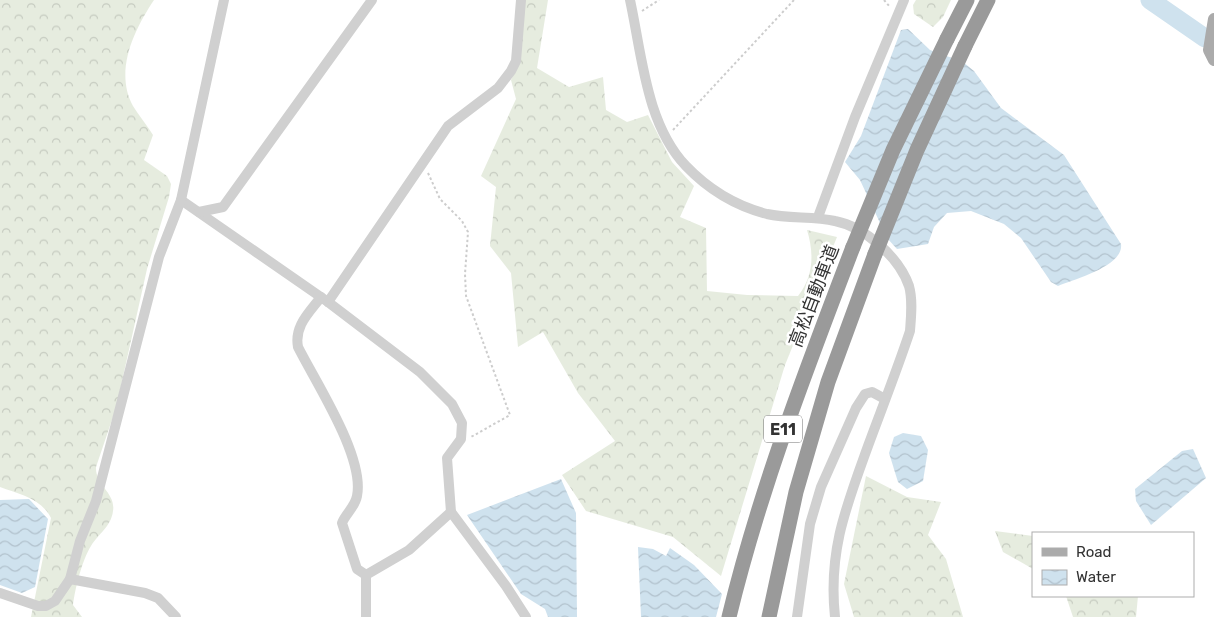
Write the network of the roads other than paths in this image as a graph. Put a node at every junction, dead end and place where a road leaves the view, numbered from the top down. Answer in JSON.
{"nodes":[{"id":1,"x":224,"y":0,"type":"edge"},
{"id":2,"x":372,"y":0,"type":"edge"},
{"id":3,"x":521,"y":0,"type":"edge"},
{"id":4,"x":630,"y":0,"type":"edge"},
{"id":5,"x":904,"y":0,"type":"edge"},
{"id":6,"x":967,"y":0,"type":"edge"},
{"id":7,"x":988,"y":0,"type":"edge"},
{"id":8,"x":1213,"y":25,"type":"edge"},
{"id":9,"x":1211,"y":55,"type":"edge"},
{"id":10,"x":181,"y":200,"type":"junction"},
{"id":11,"x":199,"y":212,"type":"junction"},
{"id":12,"x":818,"y":217,"type":"junction"},
{"id":13,"x":325,"y":300,"type":"junction"},
{"id":14,"x":885,"y":399,"type":"junction"},
{"id":15,"x":451,"y":512,"type":"junction"},
{"id":16,"x":366,"y":575,"type":"junction"},
{"id":17,"x":70,"y":579,"type":"junction"},
{"id":18,"x":0,"y":593,"type":"edge"},
{"id":19,"x":176,"y":617,"type":"edge"},
{"id":20,"x":366,"y":617,"type":"edge"},
{"id":21,"x":526,"y":617,"type":"edge"},
{"id":22,"x":729,"y":617,"type":"edge"},
{"id":23,"x":769,"y":617,"type":"edge"},
{"id":24,"x":797,"y":617,"type":"edge"},
{"id":25,"x":836,"y":617,"type":"edge"}],
"edges":[{"from":1,"to":10,"type":"street"},
{"from":2,"to":11,"type":"street"},
{"from":3,"to":13,"type":"street"},
{"from":4,"to":12,"type":"street"},
{"from":5,"to":12,"type":"street"},
{"from":6,"to":22,"type":"highway","name":"高松自動車道","number":"E11","bridge":true},
{"from":7,"to":23,"type":"highway","number":"E11","bridge":true},
{"from":8,"to":9,"type":"main road"},
{"from":10,"to":11,"type":"street"},
{"from":10,"to":17,"type":"street"},
{"from":11,"to":13,"type":"street"},
{"from":12,"to":14,"type":"street"},
{"from":13,"to":15,"type":"street"},
{"from":13,"to":16,"type":"street"},
{"from":14,"to":24,"type":"street"},
{"from":14,"to":25,"type":"street"},
{"from":15,"to":16,"type":"street"},
{"from":15,"to":21,"type":"street"},
{"from":16,"to":20,"type":"street"},
{"from":17,"to":18,"type":"street"},
{"from":17,"to":19,"type":"street"}]}
